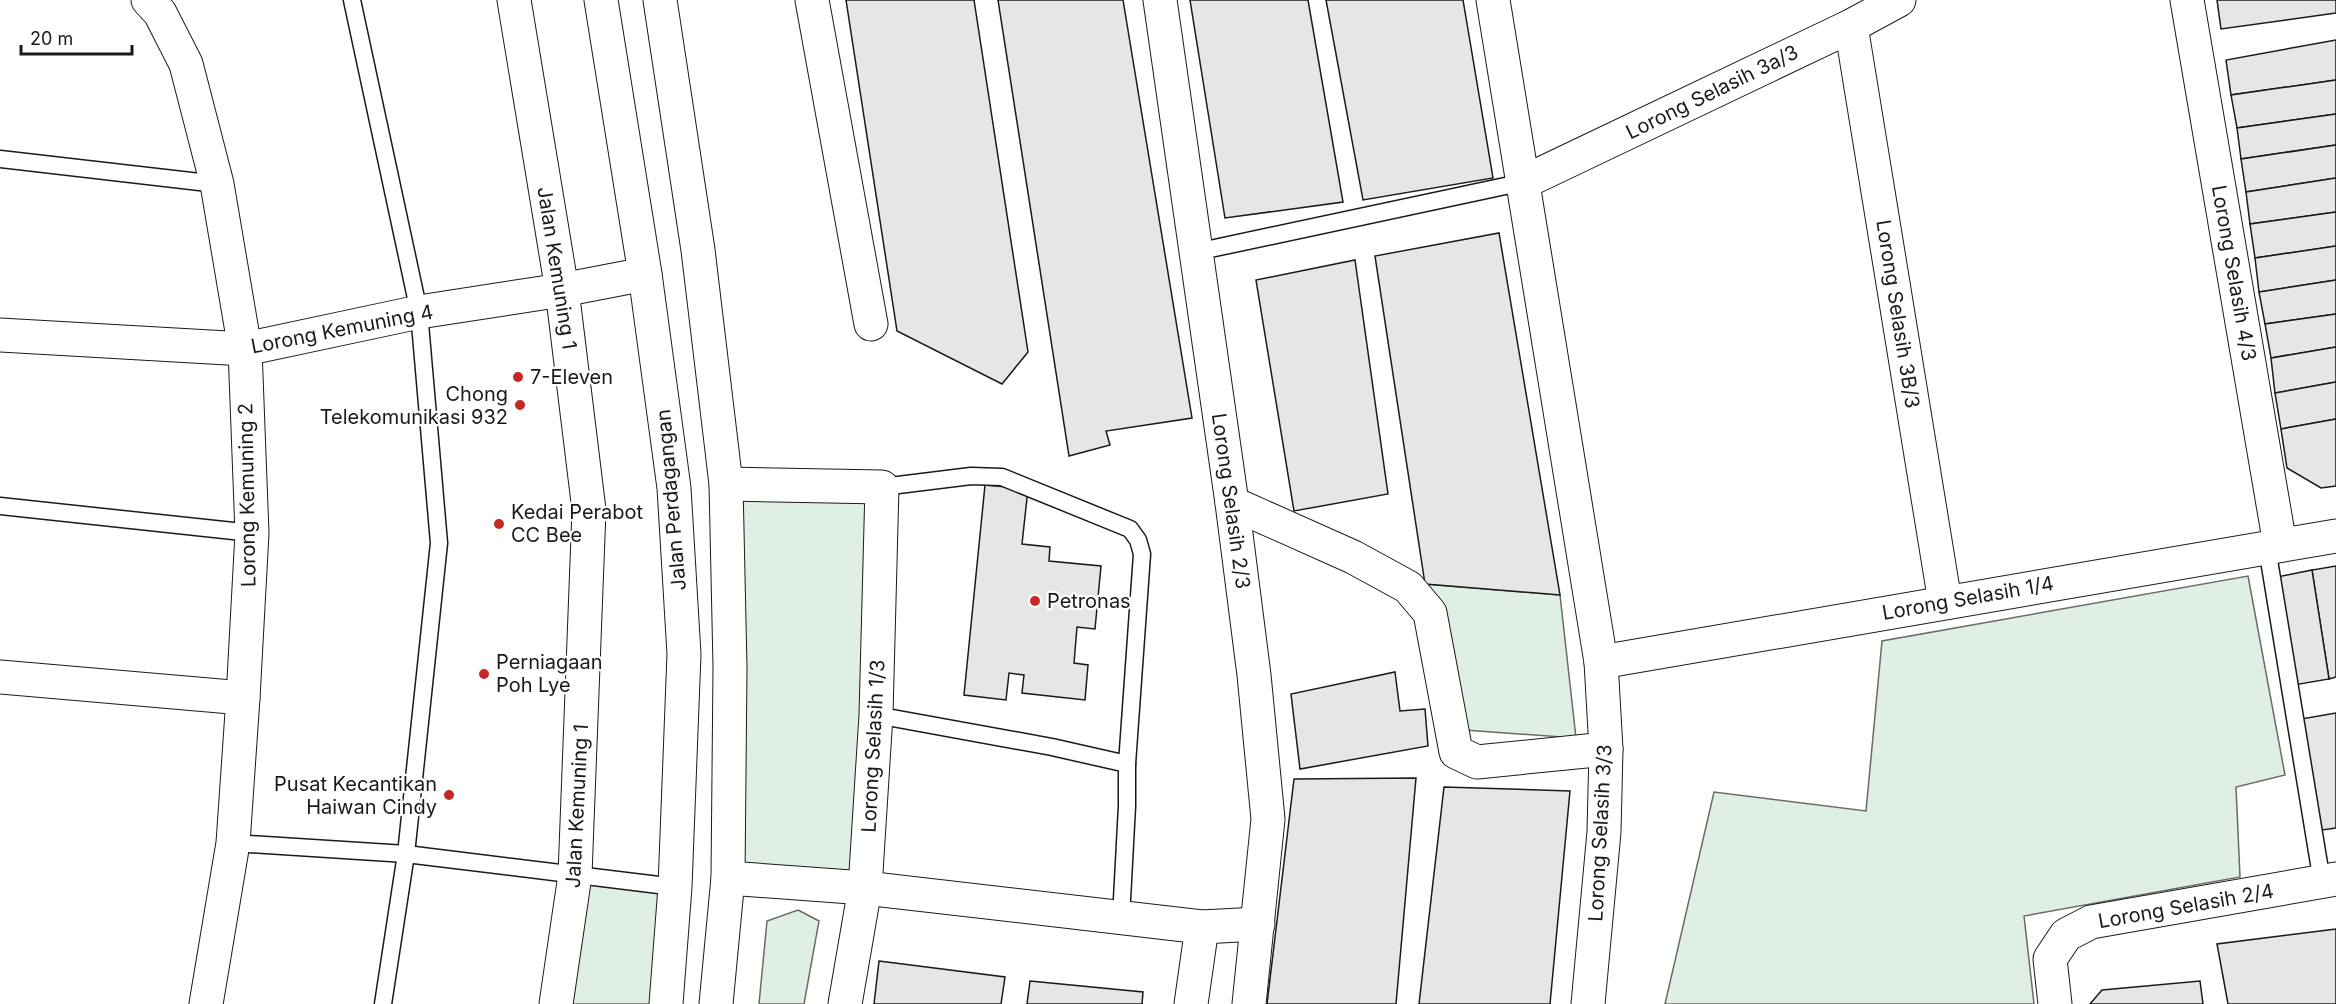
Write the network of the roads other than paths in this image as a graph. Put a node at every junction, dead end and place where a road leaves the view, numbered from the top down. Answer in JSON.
{"nodes":[{"id":1,"x":148,"y":0,"type":"edge"},
{"id":2,"x":351,"y":0,"type":"edge"},
{"id":3,"x":514,"y":0,"type":"edge"},
{"id":4,"x":601,"y":0,"type":"edge"},
{"id":5,"x":660,"y":0,"type":"edge"},
{"id":6,"x":812,"y":0,"type":"edge"},
{"id":7,"x":1160,"y":0,"type":"edge"},
{"id":8,"x":1493,"y":0,"type":"edge"},
{"id":9,"x":1899,"y":0,"type":"edge"},
{"id":10,"x":2187,"y":0,"type":"edge"},
{"id":11,"x":1851,"y":26,"type":"junction"},
{"id":12,"x":0,"y":159,"type":"edge"},
{"id":13,"x":1524,"y":182,"type":"junction"},
{"id":14,"x":217,"y":184,"type":"junction"},
{"id":15,"x":1196,"y":252,"type":"junction"},
{"id":16,"x":645,"y":274,"type":"junction"},
{"id":17,"x":562,"y":290,"type":"junction"},
{"id":18,"x":419,"y":312,"type":"junction"},
{"id":19,"x":872,"y":324,"type":"dead end"},
{"id":20,"x":0,"y":335,"type":"edge"},
{"id":21,"x":244,"y":350,"type":"junction"},
{"id":22,"x":726,"y":484,"type":"junction"},
{"id":23,"x":882,"y":487,"type":"junction"},
{"id":24,"x":1232,"y":503,"type":"junction"},
{"id":25,"x":0,"y":506,"type":"edge"},
{"id":26,"x":252,"y":533,"type":"junction"},
{"id":27,"x":2336,"y":536,"type":"edge"},
{"id":28,"x":2274,"y":547,"type":"junction"},
{"id":29,"x":1945,"y":602,"type":"junction"},
{"id":30,"x":1601,"y":662,"type":"junction"},
{"id":31,"x":0,"y":677,"type":"edge"},
{"id":32,"x":243,"y":698,"type":"junction"},
{"id":33,"x":876,"y":715,"type":"junction"},
{"id":34,"x":1606,"y":749,"type":"junction"},
{"id":35,"x":1127,"y":764,"type":"junction"},
{"id":36,"x":233,"y":843,"type":"junction"},
{"id":37,"x":406,"y":854,"type":"junction"},
{"id":38,"x":575,"y":875,"type":"junction"},
{"id":39,"x":728,"y":878,"type":"junction"},
{"id":40,"x":2329,"y":880,"type":"edge"},
{"id":41,"x":675,"y":886,"type":"junction"},
{"id":42,"x":865,"y":888,"type":"junction"},
{"id":43,"x":1121,"y":918,"type":"junction"},
{"id":44,"x":1258,"y":924,"type":"junction"},
{"id":45,"x":1202,"y":927,"type":"junction"},
{"id":46,"x":206,"y":1004,"type":"edge"},
{"id":47,"x":383,"y":1004,"type":"edge"},
{"id":48,"x":556,"y":1004,"type":"edge"},
{"id":49,"x":666,"y":1004,"type":"edge"},
{"id":50,"x":716,"y":1004,"type":"edge"},
{"id":51,"x":845,"y":1004,"type":"edge"},
{"id":52,"x":1191,"y":1004,"type":"edge"},
{"id":53,"x":1249,"y":1004,"type":"edge"},
{"id":54,"x":1588,"y":1004,"type":"edge"},
{"id":55,"x":2055,"y":1004,"type":"edge"}],
"edges":[{"from":1,"to":14,"type":"street","name":"Lorong Kemuning 2"},
{"from":2,"to":18,"type":"lane"},
{"from":3,"to":17,"type":"street","name":"Jalan Kemuning 1"},
{"from":4,"to":16,"type":"street","name":"Jalan Perdagangan"},
{"from":5,"to":22,"type":"street"},
{"from":6,"to":19,"type":"street"},
{"from":7,"to":15,"type":"street","name":"Lorong Selasih 2/3"},
{"from":8,"to":13,"type":"street"},
{"from":9,"to":11,"type":"street","name":"Lorong Selasih 3a/3"},
{"from":10,"to":28,"type":"street","name":"Lorong Selasih 4/3"},
{"from":11,"to":13,"type":"street","name":"Lorong Selasih 3a/3"},
{"from":11,"to":29,"type":"street","name":"Lorong Selasih 3B/3"},
{"from":12,"to":14,"type":"lane"},
{"from":13,"to":15,"type":"lane"},
{"from":13,"to":30,"type":"street"},
{"from":14,"to":21,"type":"street","name":"Lorong Kemuning 2"},
{"from":15,"to":24,"type":"street","name":"Lorong Selasih 2/3"},
{"from":16,"to":17,"type":"street","name":"Lorong Kemuning 4"},
{"from":16,"to":41,"type":"street","name":"Jalan Perdagangan"},
{"from":17,"to":18,"type":"street","name":"Lorong Kemuning 4"},
{"from":17,"to":38,"type":"street","name":"Jalan Kemuning 1"},
{"from":18,"to":21,"type":"street","name":"Lorong Kemuning 4"},
{"from":18,"to":37,"type":"lane"},
{"from":20,"to":21,"type":"street","name":"Lorong Kemuning 4"},
{"from":21,"to":26,"type":"street","name":"Lorong Kemuning 2"},
{"from":22,"to":23,"type":"street"},
{"from":22,"to":39,"type":"street"},
{"from":23,"to":33,"type":"street","name":"Lorong Selasih 1/3"},
{"from":23,"to":35,"type":"lane"},
{"from":24,"to":34,"type":"street"},
{"from":24,"to":44,"type":"street","name":"Lorong Selasih 2/3"},
{"from":25,"to":26,"type":"lane"},
{"from":26,"to":32,"type":"street","name":"Lorong Kemuning 2"},
{"from":27,"to":28,"type":"street","name":"Lorong Selasih 1/4"},
{"from":28,"to":29,"type":"street","name":"Lorong Selasih 1/4"},
{"from":28,"to":40,"type":"lane"},
{"from":29,"to":30,"type":"street","name":"Lorong Selasih 1/4"},
{"from":30,"to":34,"type":"street","name":"Lorong Selasih 3/3"},
{"from":31,"to":32,"type":"street"},
{"from":32,"to":36,"type":"street","name":"Lorong Kemuning 2"},
{"from":33,"to":35,"type":"lane"},
{"from":33,"to":42,"type":"street","name":"Lorong Selasih 1/3"},
{"from":34,"to":54,"type":"street","name":"Lorong Selasih 3/3"},
{"from":35,"to":43,"type":"lane"},
{"from":36,"to":37,"type":"lane"},
{"from":36,"to":46,"type":"street","name":"Lorong Kemuning 2"},
{"from":37,"to":38,"type":"lane"},
{"from":37,"to":47,"type":"lane"},
{"from":38,"to":41,"type":"lane"},
{"from":38,"to":48,"type":"street","name":"Jalan Kemuning 1"},
{"from":39,"to":42,"type":"street"},
{"from":39,"to":50,"type":"street"},
{"from":40,"to":55,"type":"street","name":"Lorong Selasih 2/4"},
{"from":41,"to":49,"type":"street","name":"Jalan Perdagangan"},
{"from":42,"to":43,"type":"street"},
{"from":42,"to":51,"type":"street","name":"Lorong Selasih 1/3"},
{"from":43,"to":45,"type":"street"},
{"from":44,"to":45,"type":"street"},
{"from":44,"to":53,"type":"street","name":"Lorong Selasih 2/3"},
{"from":45,"to":52,"type":"street"}]}
